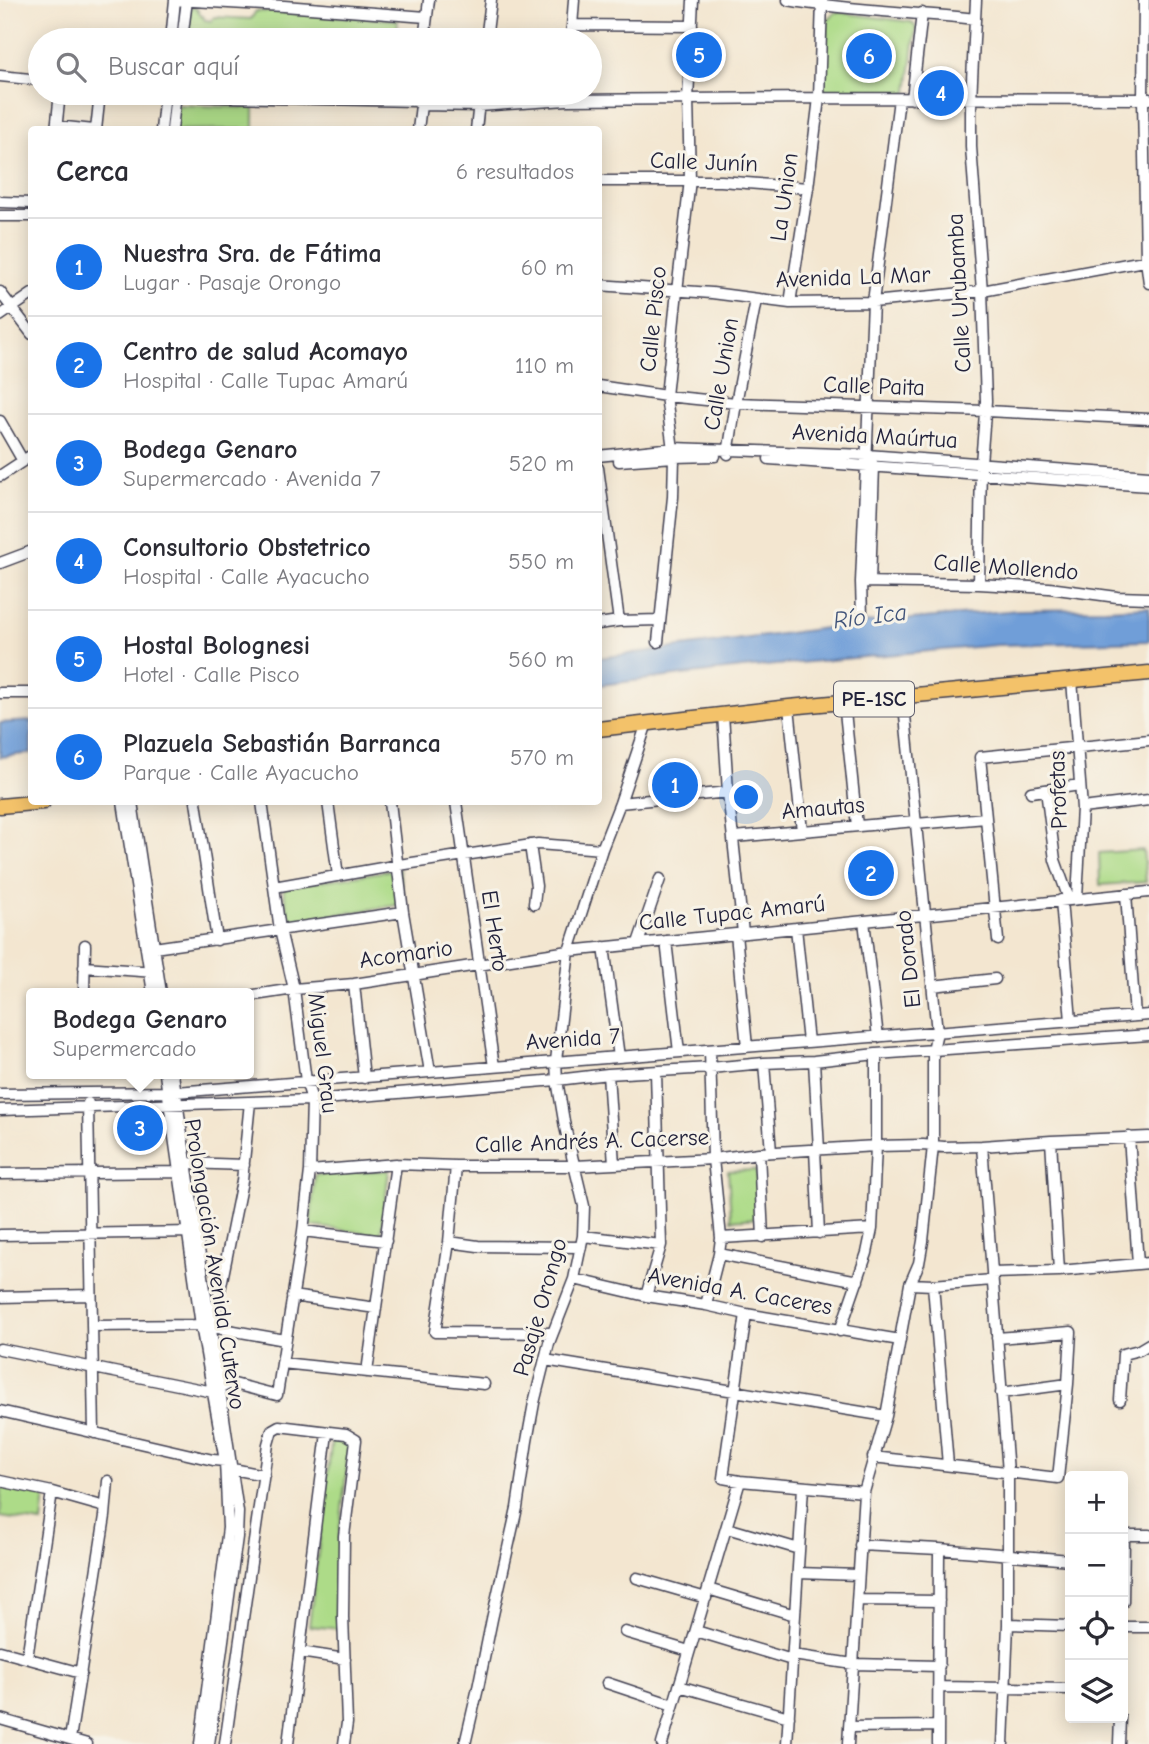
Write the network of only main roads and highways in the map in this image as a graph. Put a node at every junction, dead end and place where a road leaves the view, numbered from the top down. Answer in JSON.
{"nodes":[{"id":1,"x":1149,"y":673,"type":"edge"},
{"id":2,"x":602,"y":729,"type":"edge"},
{"id":3,"x":28,"y":803,"type":"edge"},
{"id":4,"x":0,"y":806,"type":"edge"}],
"edges":[{"from":1,"to":2,"type":"main road","number":"PE-1SC"},
{"from":3,"to":4,"type":"main road"}]}
